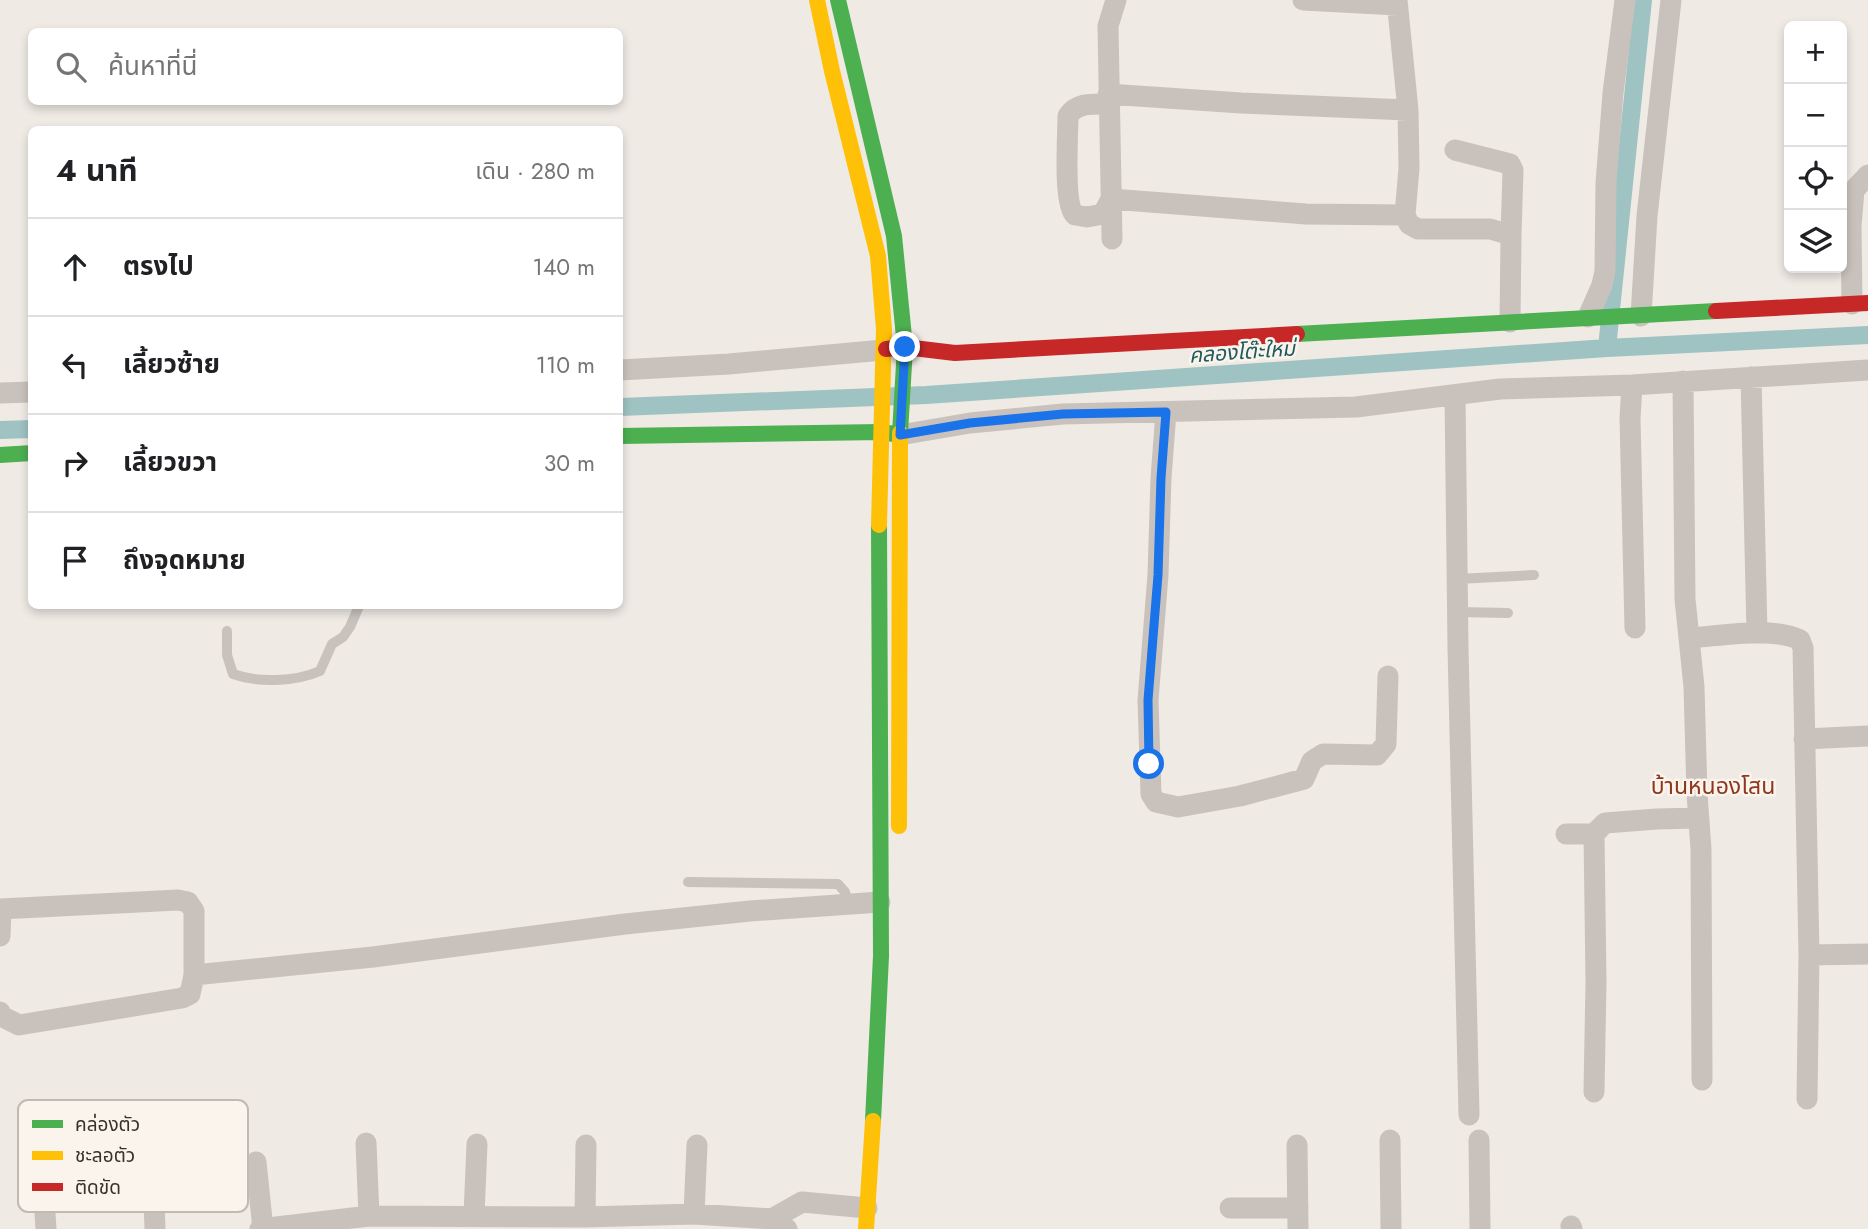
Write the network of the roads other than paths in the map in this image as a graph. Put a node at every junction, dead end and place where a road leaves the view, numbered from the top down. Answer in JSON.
{"nodes":[{"id":1,"x":817,"y":0,"type":"edge"},
{"id":2,"x":838,"y":0,"type":"edge"},
{"id":3,"x":1115,"y":0,"type":"edge"},
{"id":4,"x":1303,"y":0,"type":"edge"},
{"id":5,"x":1625,"y":0,"type":"edge"},
{"id":6,"x":1671,"y":0,"type":"edge"},
{"id":7,"x":1397,"y":3,"type":"edge"},
{"id":8,"x":1108,"y":99,"type":"junction"},
{"id":9,"x":1408,"y":110,"type":"junction"},
{"id":10,"x":1455,"y":150,"type":"dead end"},
{"id":11,"x":1868,"y":175,"type":"edge"},
{"id":12,"x":1111,"y":199,"type":"junction"},
{"id":13,"x":1405,"y":215,"type":"junction"},
{"id":14,"x":1511,"y":235,"type":"junction"},
{"id":15,"x":1112,"y":239,"type":"dead end"},
{"id":16,"x":1860,"y":303,"type":"edge"},
{"id":17,"x":1636,"y":316,"type":"junction"},
{"id":18,"x":1594,"y":317,"type":"junction"},
{"id":19,"x":1510,"y":322,"type":"junction"},
{"id":20,"x":893,"y":355,"type":"junction"},
{"id":21,"x":623,"y":370,"type":"edge"},
{"id":22,"x":1868,"y":370,"type":"edge"},
{"id":23,"x":1751,"y":377,"type":"junction"},
{"id":24,"x":1683,"y":381,"type":"junction"},
{"id":25,"x":1632,"y":384,"type":"junction"},
{"id":26,"x":28,"y":392,"type":"edge"},
{"id":27,"x":0,"y":393,"type":"edge"},
{"id":28,"x":1455,"y":395,"type":"junction"},
{"id":29,"x":1166,"y":412,"type":"junction"},
{"id":30,"x":891,"y":430,"type":"junction"},
{"id":31,"x":623,"y":436,"type":"edge"},
{"id":32,"x":28,"y":453,"type":"edge"},
{"id":33,"x":0,"y":455,"type":"edge"},
{"id":34,"x":1534,"y":575,"type":"dead end"},
{"id":35,"x":1457,"y":579,"type":"junction"},
{"id":36,"x":358,"y":609,"type":"edge"},
{"id":37,"x":1458,"y":612,"type":"junction"},
{"id":38,"x":1508,"y":613,"type":"dead end"},
{"id":39,"x":1636,"y":628,"type":"dead end"},
{"id":40,"x":227,"y":631,"type":"dead end"},
{"id":41,"x":1757,"y":634,"type":"junction"},
{"id":42,"x":1690,"y":638,"type":"junction"},
{"id":43,"x":1388,"y":676,"type":"dead end"},
{"id":44,"x":1868,"y":736,"type":"edge"},
{"id":45,"x":1804,"y":739,"type":"junction"},
{"id":46,"x":1698,"y":818,"type":"junction"},
{"id":47,"x":1566,"y":834,"type":"dead end"},
{"id":48,"x":1594,"y":834,"type":"junction"},
{"id":49,"x":899,"y":837,"type":"dead end"},
{"id":50,"x":688,"y":882,"type":"dead end"},
{"id":51,"x":880,"y":902,"type":"junction"},
{"id":52,"x":848,"y":904,"type":"junction"},
{"id":53,"x":0,"y":909,"type":"edge"},
{"id":54,"x":0,"y":936,"type":"edge"},
{"id":55,"x":897,"y":945,"type":"dead end"},
{"id":56,"x":1868,"y":954,"type":"edge"},
{"id":57,"x":1809,"y":955,"type":"junction"},
{"id":58,"x":194,"y":975,"type":"junction"},
{"id":59,"x":896,"y":986,"type":"dead end"},
{"id":60,"x":0,"y":1012,"type":"edge"},
{"id":61,"x":1702,"y":1080,"type":"dead end"},
{"id":62,"x":1594,"y":1092,"type":"dead end"},
{"id":63,"x":1807,"y":1099,"type":"dead end"},
{"id":64,"x":1469,"y":1115,"type":"dead end"},
{"id":65,"x":1390,"y":1140,"type":"dead end"},
{"id":66,"x":1479,"y":1140,"type":"dead end"},
{"id":67,"x":366,"y":1143,"type":"dead end"},
{"id":68,"x":477,"y":1144,"type":"dead end"},
{"id":69,"x":586,"y":1145,"type":"dead end"},
{"id":70,"x":697,"y":1145,"type":"dead end"},
{"id":71,"x":1297,"y":1145,"type":"dead end"},
{"id":72,"x":256,"y":1162,"type":"dead end"},
{"id":73,"x":1230,"y":1208,"type":"dead end"},
{"id":74,"x":694,"y":1214,"type":"junction"},
{"id":75,"x":474,"y":1215,"type":"junction"},
{"id":76,"x":369,"y":1216,"type":"junction"},
{"id":77,"x":585,"y":1217,"type":"junction"},
{"id":78,"x":1298,"y":1218,"type":"edge"},
{"id":79,"x":867,"y":1219,"type":"edge"},
{"id":80,"x":780,"y":1224,"type":"edge"},
{"id":81,"x":262,"y":1229,"type":"edge"},
{"id":82,"x":1391,"y":1229,"type":"edge"},
{"id":83,"x":1480,"y":1229,"type":"edge"}],
"edges":[{"from":1,"to":20,"type":"street"},
{"from":2,"to":20,"type":"street"},
{"from":3,"to":8,"type":"street"},
{"from":4,"to":7,"type":"street"},
{"from":5,"to":18,"type":"street"},
{"from":6,"to":17,"type":"street"},
{"from":7,"to":9,"type":"street"},
{"from":8,"to":9,"type":"street"},
{"from":8,"to":12,"type":"street"},
{"from":8,"to":12,"type":"street"},
{"from":9,"to":13,"type":"street"},
{"from":10,"to":14,"type":"street"},
{"from":11,"to":16,"type":"street"},
{"from":12,"to":13,"type":"street"},
{"from":12,"to":15,"type":"street"},
{"from":13,"to":14,"type":"street"},
{"from":14,"to":19,"type":"street"},
{"from":16,"to":17,"type":"street"},
{"from":17,"to":18,"type":"street"},
{"from":18,"to":19,"type":"street"},
{"from":19,"to":20,"type":"street"},
{"from":20,"to":21,"type":"street"},
{"from":20,"to":30,"type":"street"},
{"from":22,"to":23,"type":"street"},
{"from":23,"to":24,"type":"street"},
{"from":23,"to":41,"type":"street"},
{"from":24,"to":25,"type":"street"},
{"from":24,"to":42,"type":"street"},
{"from":25,"to":28,"type":"street"},
{"from":25,"to":39,"type":"street"},
{"from":26,"to":27,"type":"street"},
{"from":28,"to":29,"type":"street"},
{"from":28,"to":35,"type":"street"},
{"from":29,"to":30,"type":"street"},
{"from":29,"to":43,"type":"street"},
{"from":30,"to":31,"type":"street"},
{"from":30,"to":49,"type":"street"},
{"from":30,"to":51,"type":"street"},
{"from":32,"to":33,"type":"street"},
{"from":34,"to":35,"type":"lane"},
{"from":35,"to":37,"type":"street"},
{"from":36,"to":40,"type":"lane"},
{"from":37,"to":38,"type":"lane"},
{"from":37,"to":64,"type":"street"},
{"from":41,"to":42,"type":"street"},
{"from":41,"to":45,"type":"street"},
{"from":42,"to":46,"type":"street"},
{"from":44,"to":45,"type":"street"},
{"from":45,"to":57,"type":"street"},
{"from":46,"to":48,"type":"street"},
{"from":46,"to":61,"type":"street"},
{"from":47,"to":48,"type":"street"},
{"from":48,"to":62,"type":"street"},
{"from":50,"to":52,"type":"lane"},
{"from":51,"to":52,"type":"street"},
{"from":51,"to":79,"type":"street"},
{"from":52,"to":58,"type":"street"},
{"from":53,"to":54,"type":"street"},
{"from":53,"to":58,"type":"street"},
{"from":55,"to":59,"type":"street"},
{"from":56,"to":57,"type":"street"},
{"from":57,"to":63,"type":"street"},
{"from":58,"to":60,"type":"street"},
{"from":65,"to":82,"type":"street"},
{"from":66,"to":83,"type":"street"},
{"from":67,"to":76,"type":"street"},
{"from":68,"to":75,"type":"street"},
{"from":69,"to":77,"type":"street"},
{"from":70,"to":74,"type":"street"},
{"from":71,"to":78,"type":"street"},
{"from":72,"to":81,"type":"street"},
{"from":73,"to":78,"type":"street"},
{"from":74,"to":77,"type":"street"},
{"from":74,"to":80,"type":"street"},
{"from":75,"to":76,"type":"street"},
{"from":75,"to":77,"type":"street"},
{"from":76,"to":81,"type":"street"},
{"from":79,"to":80,"type":"street"}]}
